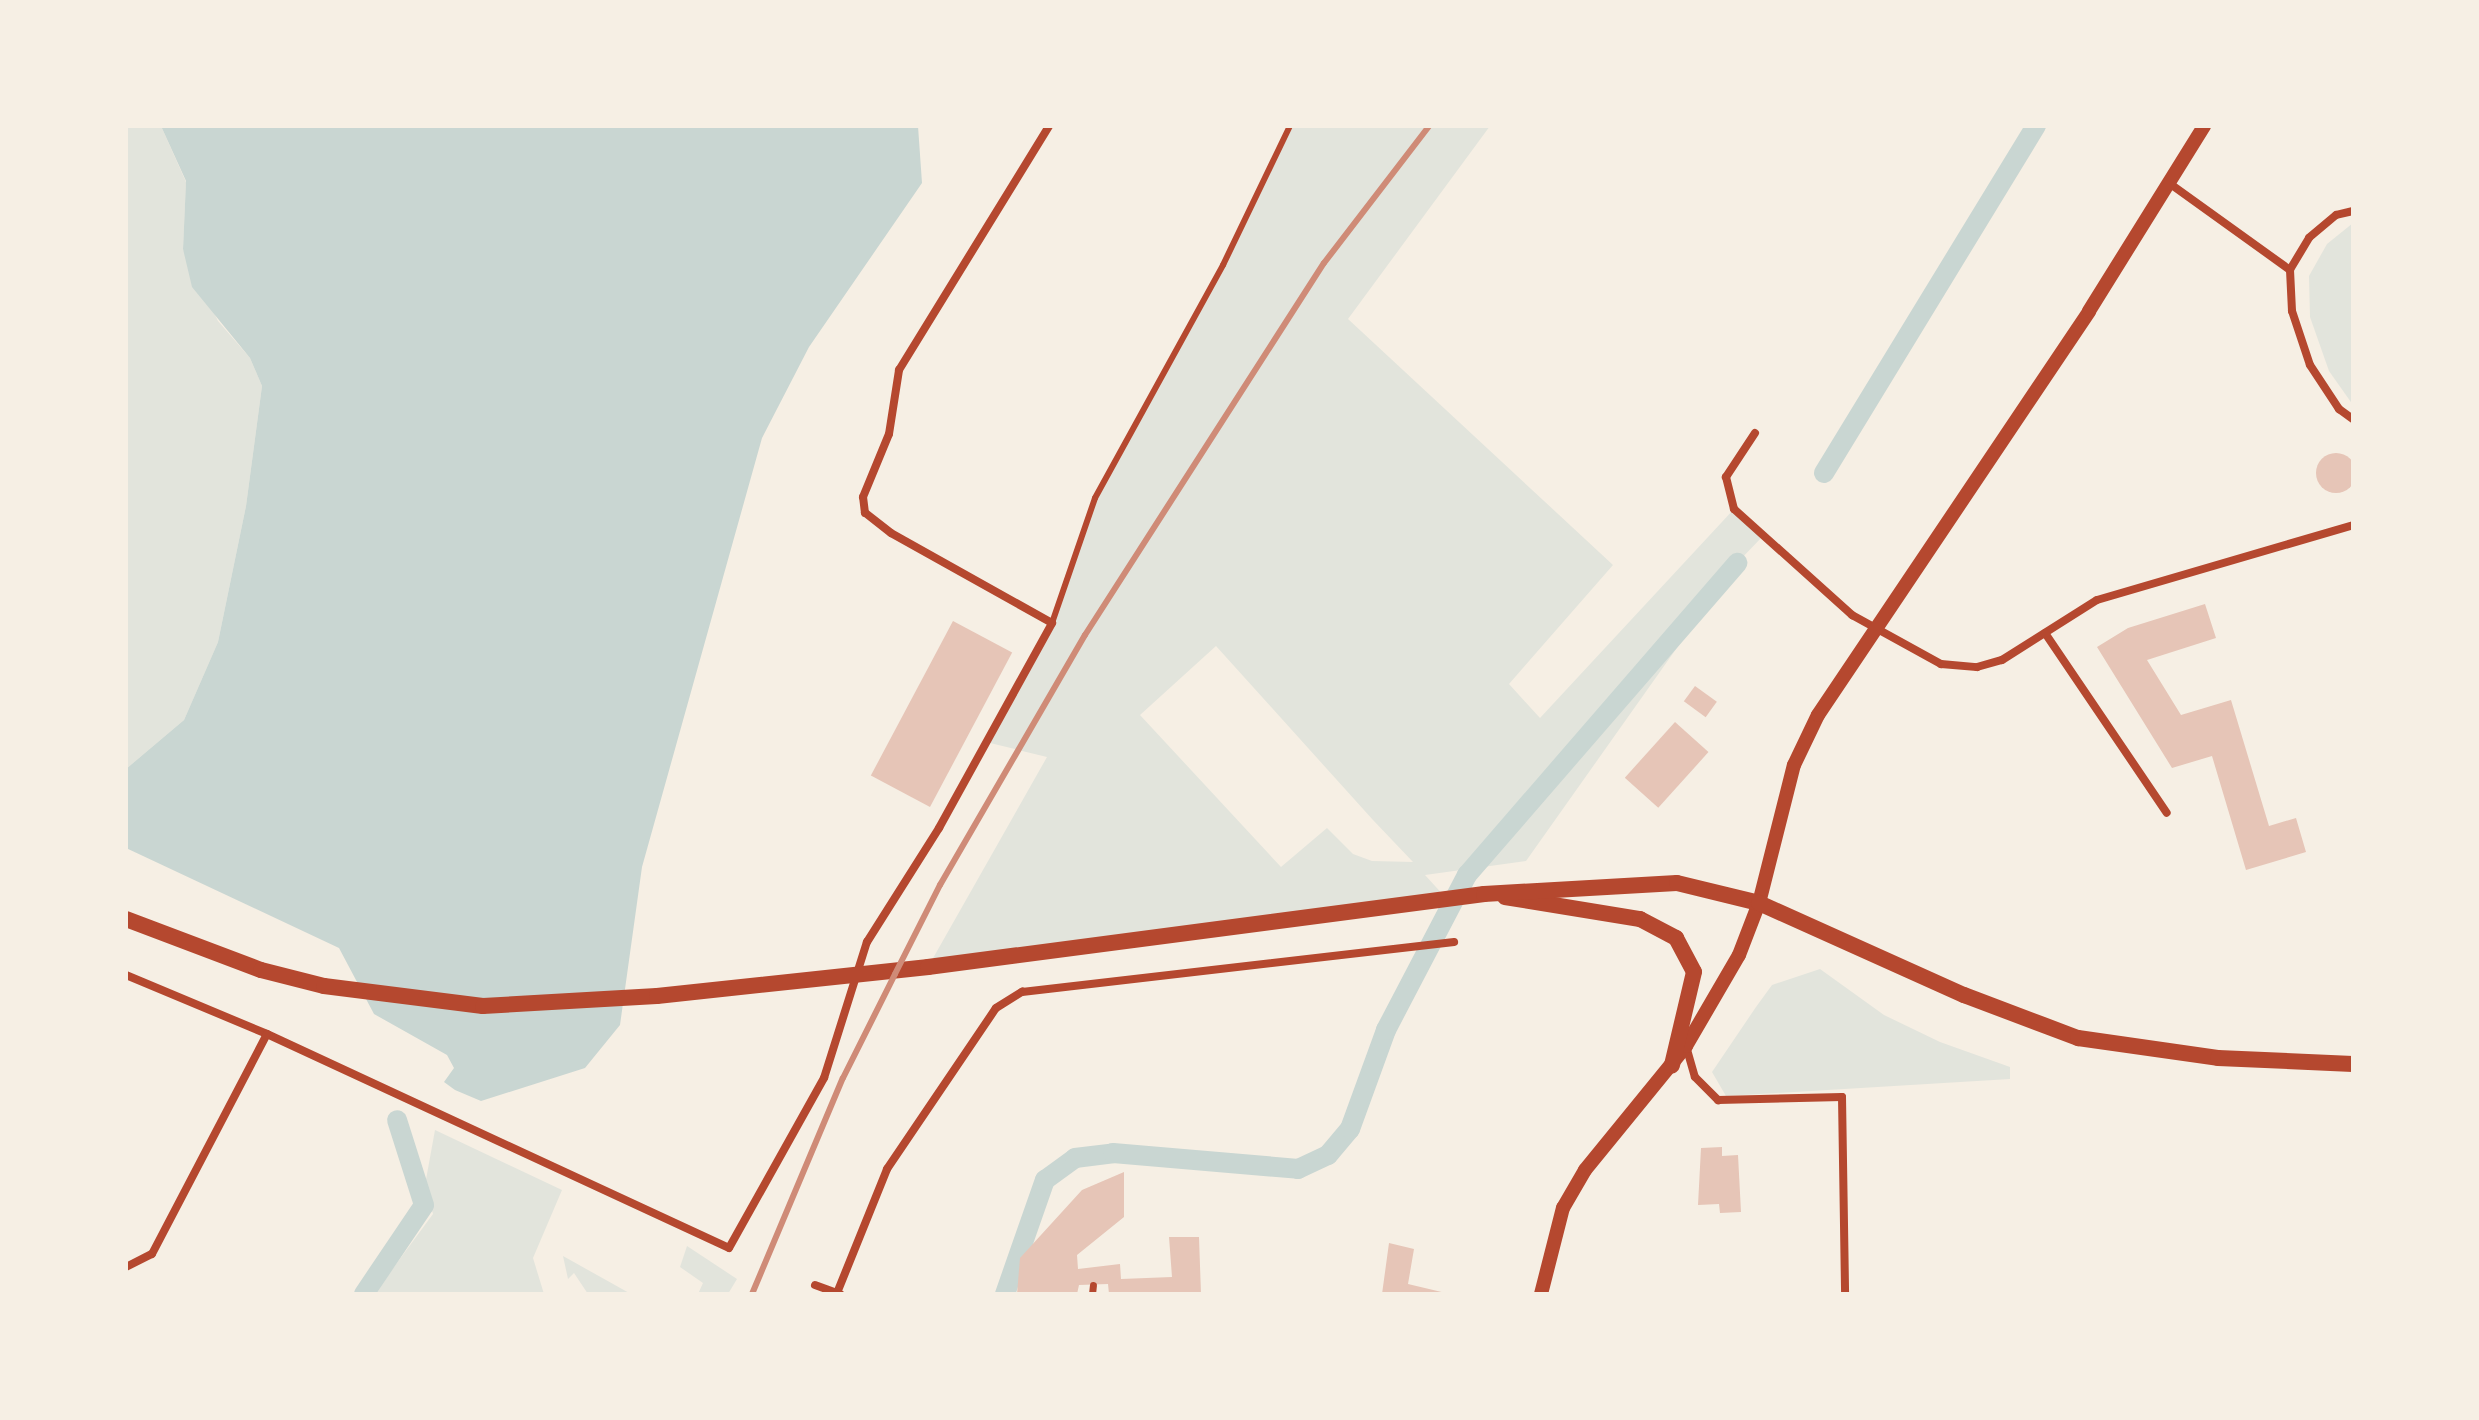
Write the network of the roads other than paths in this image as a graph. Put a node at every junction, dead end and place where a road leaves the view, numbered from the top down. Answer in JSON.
{"nodes":[{"id":1,"x":1049,"y":126,"type":"edge"},
{"id":2,"x":1290,"y":126,"type":"edge"},
{"id":3,"x":2204,"y":126,"type":"edge"},
{"id":4,"x":2169,"y":183,"type":"junction"},
{"id":5,"x":2353,"y":211,"type":"edge"},
{"id":6,"x":2290,"y":270,"type":"junction"},
{"id":7,"x":2353,"y":419,"type":"edge"},
{"id":8,"x":1755,"y":433,"type":"dead end"},
{"id":9,"x":2353,"y":525,"type":"edge"},
{"id":10,"x":1052,"y":623,"type":"junction"},
{"id":11,"x":1874,"y":628,"type":"junction"},
{"id":12,"x":2045,"y":633,"type":"junction"},
{"id":13,"x":2167,"y":813,"type":"dead end"},
{"id":14,"x":1484,"y":894,"type":"junction"},
{"id":15,"x":1759,"y":903,"type":"junction"},
{"id":16,"x":126,"y":919,"type":"edge"},
{"id":17,"x":1454,"y":942,"type":"dead end"},
{"id":18,"x":126,"y":975,"type":"edge"},
{"id":19,"x":267,"y":1034,"type":"junction"},
{"id":20,"x":1686,"y":1046,"type":"junction"},
{"id":21,"x":2353,"y":1064,"type":"edge"},
{"id":22,"x":1672,"y":1065,"type":"junction"},
{"id":23,"x":126,"y":1267,"type":"edge"},
{"id":24,"x":815,"y":1285,"type":"dead end"},
{"id":25,"x":1093,"y":1285,"type":"dead end"},
{"id":26,"x":839,"y":1293,"type":"edge"},
{"id":27,"x":1092,"y":1294,"type":"edge"},
{"id":28,"x":1541,"y":1294,"type":"edge"},
{"id":29,"x":1845,"y":1294,"type":"edge"}],
"edges":[{"from":1,"to":10,"type":"street"},
{"from":2,"to":10,"type":"lane"},
{"from":3,"to":4,"type":"street"},
{"from":4,"to":6,"type":"street"},
{"from":4,"to":11,"type":"street"},
{"from":5,"to":6,"type":"street"},
{"from":6,"to":7,"type":"street"},
{"from":8,"to":11,"type":"street"},
{"from":9,"to":12,"type":"street"},
{"from":10,"to":19,"type":"street"},
{"from":11,"to":12,"type":"street"},
{"from":11,"to":15,"type":"street"},
{"from":12,"to":13,"type":"street"},
{"from":14,"to":15,"type":"main road"},
{"from":14,"to":16,"type":"main road"},
{"from":14,"to":22,"type":"main road"},
{"from":15,"to":20,"type":"street"},
{"from":15,"to":21,"type":"main road"},
{"from":17,"to":26,"type":"street"},
{"from":18,"to":19,"type":"street"},
{"from":19,"to":23,"type":"street"},
{"from":20,"to":22,"type":"street"},
{"from":20,"to":29,"type":"street"},
{"from":22,"to":28,"type":"street"},
{"from":24,"to":26,"type":"street"},
{"from":25,"to":27,"type":"street"}]}
